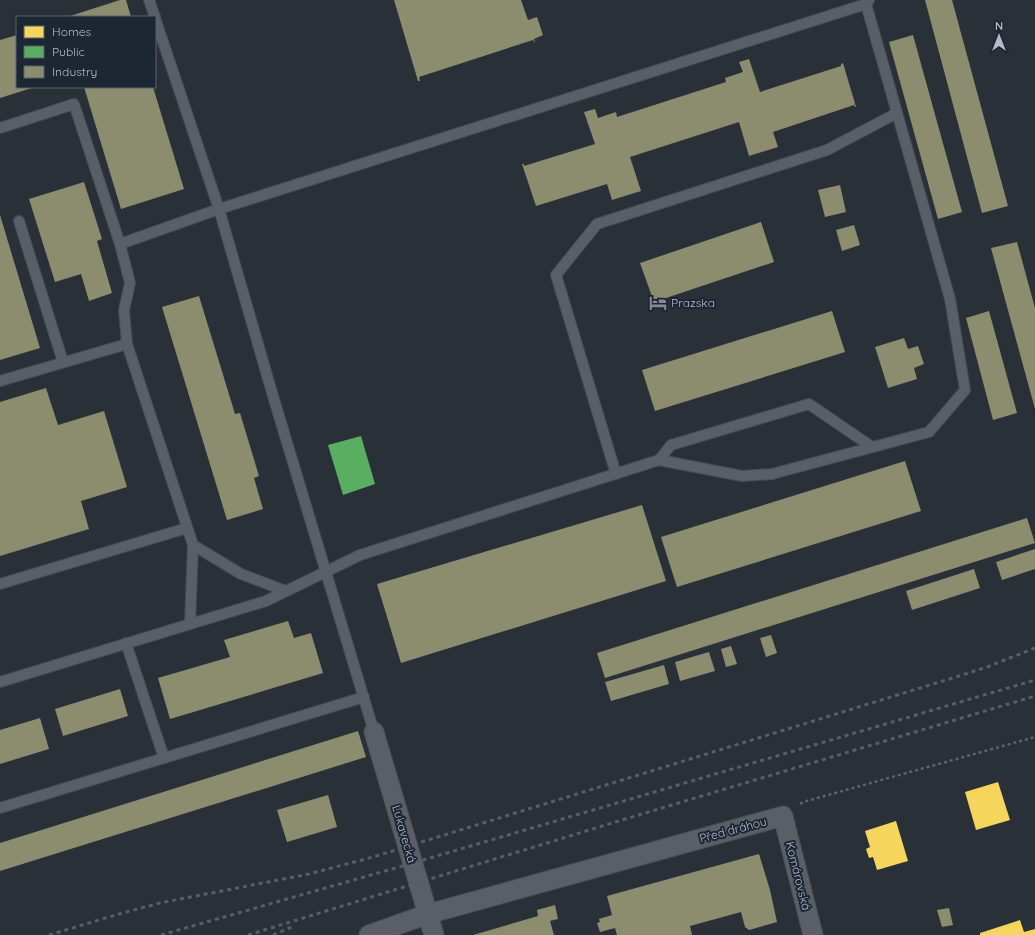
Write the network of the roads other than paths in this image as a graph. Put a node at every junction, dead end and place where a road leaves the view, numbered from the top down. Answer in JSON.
{"nodes":[{"id":1,"x":149,"y":0,"type":"edge"},
{"id":2,"x":868,"y":2,"type":"edge"},
{"id":3,"x":154,"y":16,"type":"edge"},
{"id":4,"x":156,"y":21,"type":"edge"},
{"id":5,"x":897,"y":114,"type":"junction"},
{"id":6,"x":0,"y":128,"type":"edge"},
{"id":7,"x":219,"y":209,"type":"junction"},
{"id":8,"x":19,"y":221,"type":"dead end"},
{"id":9,"x":120,"y":244,"type":"junction"},
{"id":10,"x":127,"y":344,"type":"junction"},
{"id":11,"x":63,"y":362,"type":"junction"},
{"id":12,"x":0,"y":380,"type":"edge"},
{"id":13,"x":872,"y":447,"type":"junction"},
{"id":14,"x":659,"y":460,"type":"junction"},
{"id":15,"x":616,"y":474,"type":"junction"},
{"id":16,"x":187,"y":528,"type":"junction"},
{"id":17,"x":193,"y":545,"type":"junction"},
{"id":18,"x":326,"y":572,"type":"junction"},
{"id":19,"x":0,"y":584,"type":"edge"},
{"id":20,"x":286,"y":591,"type":"junction"},
{"id":21,"x":190,"y":624,"type":"junction"},
{"id":22,"x":126,"y":643,"type":"junction"},
{"id":23,"x":0,"y":682,"type":"edge"},
{"id":24,"x":364,"y":697,"type":"junction"},
{"id":25,"x":374,"y":732,"type":"joint"},
{"id":26,"x":164,"y":758,"type":"junction"},
{"id":27,"x":0,"y":808,"type":"edge"},
{"id":28,"x":783,"y":816,"type":"joint"},
{"id":29,"x":428,"y":914,"type":"junction"},
{"id":30,"x":368,"y":935,"type":"edge"},
{"id":31,"x":434,"y":935,"type":"edge"},
{"id":32,"x":813,"y":935,"type":"edge"}],
"edges":[{"from":1,"to":3,"type":"lane"},
{"from":2,"to":5,"type":"lane"},
{"from":2,"to":7,"type":"lane"},
{"from":4,"to":7,"type":"lane"},
{"from":5,"to":13,"type":"lane"},
{"from":5,"to":15,"type":"lane"},
{"from":6,"to":9,"type":"lane"},
{"from":7,"to":9,"type":"lane"},
{"from":7,"to":18,"type":"lane"},
{"from":8,"to":11,"type":"lane"},
{"from":9,"to":10,"type":"lane"},
{"from":10,"to":11,"type":"lane"},
{"from":10,"to":16,"type":"lane"},
{"from":11,"to":12,"type":"lane"},
{"from":13,"to":14,"type":"lane"},
{"from":13,"to":14,"type":"lane"},
{"from":14,"to":15,"type":"lane"},
{"from":15,"to":18,"type":"lane"},
{"from":16,"to":17,"type":"lane"},
{"from":16,"to":19,"type":"lane"},
{"from":17,"to":20,"type":"lane"},
{"from":17,"to":21,"type":"lane"},
{"from":18,"to":20,"type":"lane"},
{"from":18,"to":24,"type":"lane"},
{"from":20,"to":21,"type":"lane"},
{"from":21,"to":22,"type":"lane"},
{"from":22,"to":23,"type":"lane"},
{"from":22,"to":26,"type":"lane"},
{"from":24,"to":25,"type":"lane"},
{"from":24,"to":26,"type":"lane"},
{"from":25,"to":29,"type":"street","name":"Lukavecká"},
{"from":26,"to":27,"type":"lane"},
{"from":28,"to":29,"type":"street","name":"Před dráhou"},
{"from":28,"to":32,"type":"street","name":"Komárovská"},
{"from":29,"to":30,"type":"street","name":"Před dráhou"},
{"from":29,"to":31,"type":"street","name":"Lukavecká"}]}
